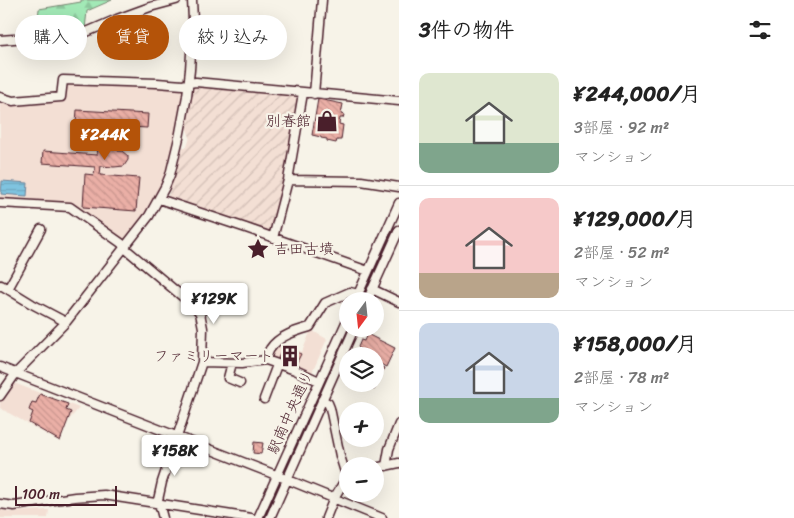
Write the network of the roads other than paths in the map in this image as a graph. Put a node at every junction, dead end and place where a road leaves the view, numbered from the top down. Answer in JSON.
{"nodes":[{"id":1,"x":176,"y":0,"type":"edge"},
{"id":2,"x":192,"y":0,"type":"edge"},
{"id":3,"x":322,"y":0,"type":"edge"},
{"id":4,"x":0,"y":40,"type":"edge"},
{"id":5,"x":189,"y":83,"type":"junction"},
{"id":6,"x":303,"y":93,"type":"junction"},
{"id":7,"x":314,"y":94,"type":"junction"},
{"id":8,"x":0,"y":97,"type":"edge"},
{"id":9,"x":399,"y":101,"type":"edge"},
{"id":10,"x":288,"y":180,"type":"junction"},
{"id":11,"x":399,"y":187,"type":"edge"},
{"id":12,"x":159,"y":199,"type":"junction"},
{"id":13,"x":0,"y":203,"type":"edge"},
{"id":14,"x":399,"y":203,"type":"edge"},
{"id":15,"x":41,"y":229,"type":"dead end"},
{"id":16,"x":399,"y":230,"type":"edge"},
{"id":17,"x":272,"y":238,"type":"junction"},
{"id":18,"x":125,"y":246,"type":"junction"},
{"id":19,"x":368,"y":271,"type":"junction"},
{"id":20,"x":4,"y":288,"type":"edge"},
{"id":21,"x":372,"y":289,"type":"junction"},
{"id":22,"x":359,"y":292,"type":"edge"},
{"id":23,"x":371,"y":292,"type":"edge"},
{"id":24,"x":339,"y":297,"type":"edge"},
{"id":25,"x":399,"y":302,"type":"edge"},
{"id":26,"x":66,"y":322,"type":"junction"},
{"id":27,"x":339,"y":338,"type":"edge"},
{"id":28,"x":350,"y":338,"type":"edge"},
{"id":29,"x":266,"y":360,"type":"junction"},
{"id":30,"x":202,"y":362,"type":"junction"},
{"id":31,"x":232,"y":363,"type":"junction"},
{"id":32,"x":277,"y":365,"type":"junction"},
{"id":33,"x":0,"y":367,"type":"edge"},
{"id":34,"x":16,"y":373,"type":"junction"},
{"id":35,"x":319,"y":381,"type":"junction"},
{"id":36,"x":240,"y":382,"type":"dead end"},
{"id":37,"x":0,"y":396,"type":"edge"},
{"id":38,"x":264,"y":399,"type":"dead end"},
{"id":39,"x":322,"y":400,"type":"junction"},
{"id":40,"x":399,"y":424,"type":"edge"},
{"id":41,"x":178,"y":437,"type":"junction"},
{"id":42,"x":340,"y":457,"type":"edge"},
{"id":43,"x":399,"y":463,"type":"edge"},
{"id":44,"x":386,"y":466,"type":"joint"},
{"id":45,"x":277,"y":475,"type":"junction"},
{"id":46,"x":286,"y":479,"type":"junction"},
{"id":47,"x":339,"y":489,"type":"edge"},
{"id":48,"x":334,"y":498,"type":"junction"},
{"id":49,"x":0,"y":504,"type":"edge"},
{"id":50,"x":159,"y":504,"type":"junction"},
{"id":51,"x":163,"y":518,"type":"edge"},
{"id":52,"x":251,"y":518,"type":"edge"},
{"id":53,"x":258,"y":518,"type":"edge"},
{"id":54,"x":270,"y":518,"type":"edge"},
{"id":55,"x":326,"y":518,"type":"edge"},
{"id":56,"x":382,"y":518,"type":"edge"}],
"edges":[{"from":1,"to":4,"type":"street"},
{"from":2,"to":5,"type":"street"},
{"from":3,"to":7,"type":"street"},
{"from":5,"to":6,"type":"street"},
{"from":5,"to":8,"type":"street"},
{"from":5,"to":12,"type":"street"},
{"from":6,"to":7,"type":"street"},
{"from":6,"to":10,"type":"street"},
{"from":7,"to":9,"type":"street"},
{"from":10,"to":11,"type":"street"},
{"from":10,"to":17,"type":"street"},
{"from":12,"to":17,"type":"street"},
{"from":12,"to":18,"type":"street"},
{"from":13,"to":18,"type":"street"},
{"from":14,"to":19,"type":"street"},
{"from":15,"to":20,"type":"street"},
{"from":16,"to":21,"type":"street"},
{"from":17,"to":19,"type":"street"},
{"from":18,"to":26,"type":"street"},
{"from":18,"to":30,"type":"street"},
{"from":19,"to":22,"type":"street"},
{"from":20,"to":26,"type":"street"},
{"from":21,"to":23,"type":"street"},
{"from":21,"to":25,"type":"street"},
{"from":24,"to":29,"type":"street"},
{"from":26,"to":34,"type":"street"},
{"from":27,"to":35,"type":"street","name":"駅南中央通り"},
{"from":28,"to":39,"type":"street","name":"駅南中央通り"},
{"from":29,"to":31,"type":"street"},
{"from":29,"to":32,"type":"street"},
{"from":30,"to":31,"type":"street"},
{"from":30,"to":41,"type":"street"},
{"from":31,"to":36,"type":"street"},
{"from":32,"to":35,"type":"street"},
{"from":32,"to":38,"type":"street"},
{"from":33,"to":34,"type":"street"},
{"from":34,"to":37,"type":"street"},
{"from":34,"to":41,"type":"street"},
{"from":35,"to":45,"type":"street","name":"駅南中央通り"},
{"from":39,"to":42,"type":"street"},
{"from":39,"to":46,"type":"street","name":"駅南中央通り"},
{"from":40,"to":44,"type":"street"},
{"from":41,"to":45,"type":"street"},
{"from":41,"to":50,"type":"street"},
{"from":43,"to":44,"type":"street"},
{"from":45,"to":46,"type":"street"},
{"from":45,"to":53,"type":"street","name":"駅南中央通り"},
{"from":46,"to":48,"type":"street"},
{"from":46,"to":54,"type":"street","name":"駅南中央通り"},
{"from":47,"to":48,"type":"street"},
{"from":48,"to":55,"type":"street"},
{"from":48,"to":56,"type":"street"},
{"from":49,"to":50,"type":"street"},
{"from":50,"to":51,"type":"street"},
{"from":50,"to":52,"type":"street"}]}
